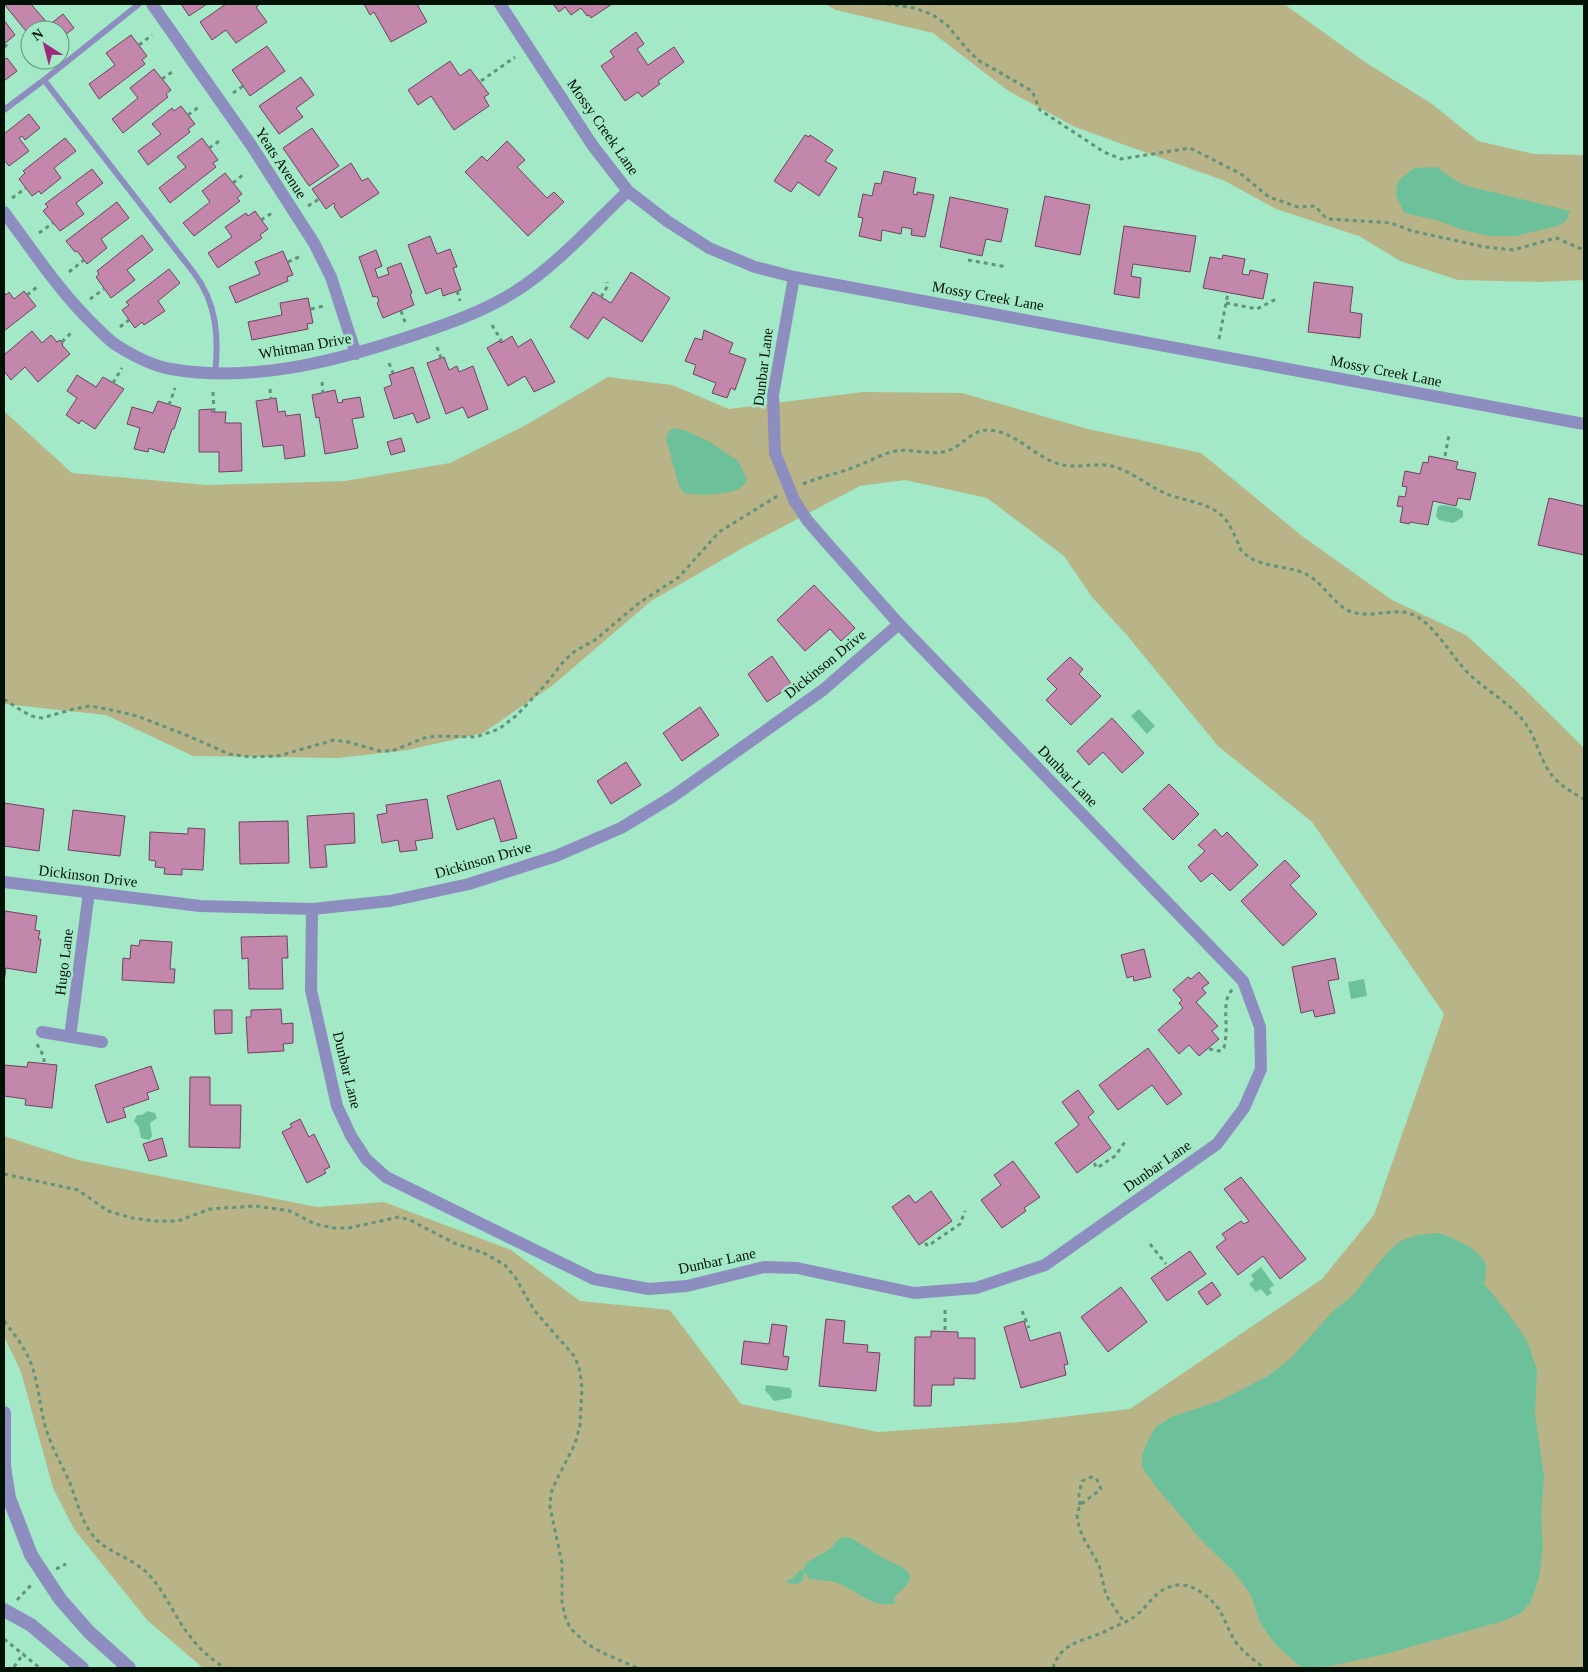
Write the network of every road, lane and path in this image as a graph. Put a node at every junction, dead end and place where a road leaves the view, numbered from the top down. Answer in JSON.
{"nodes":[{"id":1,"x":139,"y":4,"type":"edge"},
{"id":2,"x":152,"y":4,"type":"edge"},
{"id":3,"x":500,"y":4,"type":"edge"},
{"id":4,"x":887,"y":4,"type":"edge"},
{"id":5,"x":152,"y":35,"type":"dead end"},
{"id":6,"x":6,"y":42,"type":"dead end"},
{"id":7,"x":138,"y":45,"type":"dead end"},
{"id":8,"x":4,"y":47,"type":"edge"},
{"id":9,"x":514,"y":57,"type":"dead end"},
{"id":10,"x":175,"y":70,"type":"dead end"},
{"id":11,"x":162,"y":79,"type":"dead end"},
{"id":12,"x":44,"y":80,"type":"junction"},
{"id":13,"x":480,"y":81,"type":"dead end"},
{"id":14,"x":243,"y":86,"type":"dead end"},
{"id":15,"x":233,"y":93,"type":"dead end"},
{"id":16,"x":200,"y":106,"type":"dead end"},
{"id":17,"x":4,"y":110,"type":"edge"},
{"id":18,"x":188,"y":115,"type":"dead end"},
{"id":19,"x":222,"y":139,"type":"dead end"},
{"id":20,"x":209,"y":148,"type":"dead end"},
{"id":21,"x":245,"y":173,"type":"dead end"},
{"id":22,"x":233,"y":182,"type":"dead end"},
{"id":23,"x":26,"y":188,"type":"dead end"},
{"id":24,"x":628,"y":190,"type":"junction"},
{"id":25,"x":12,"y":198,"type":"dead end"},
{"id":26,"x":319,"y":199,"type":"dead end"},
{"id":27,"x":308,"y":206,"type":"dead end"},
{"id":28,"x":4,"y":212,"type":"edge"},
{"id":29,"x":272,"y":213,"type":"dead end"},
{"id":30,"x":261,"y":220,"type":"dead end"},
{"id":31,"x":53,"y":223,"type":"dead end"},
{"id":32,"x":39,"y":233,"type":"dead end"},
{"id":33,"x":1584,"y":250,"type":"edge"},
{"id":34,"x":300,"y":256,"type":"dead end"},
{"id":35,"x":84,"y":260,"type":"dead end"},
{"id":36,"x":968,"y":260,"type":"dead end"},
{"id":37,"x":288,"y":262,"type":"dead end"},
{"id":38,"x":1007,"y":267,"type":"dead end"},
{"id":39,"x":69,"y":272,"type":"dead end"},
{"id":40,"x":794,"y":277,"type":"junction"},
{"id":41,"x":607,"y":282,"type":"dead end"},
{"id":42,"x":37,"y":287,"type":"dead end"},
{"id":43,"x":104,"y":289,"type":"dead end"},
{"id":44,"x":457,"y":292,"type":"dead end"},
{"id":45,"x":1228,"y":293,"type":"dead end"},
{"id":46,"x":27,"y":295,"type":"dead end"},
{"id":47,"x":601,"y":297,"type":"dead end"},
{"id":48,"x":1278,"y":298,"type":"dead end"},
{"id":49,"x":90,"y":299,"type":"dead end"},
{"id":50,"x":460,"y":301,"type":"dead end"},
{"id":51,"x":1226,"y":303,"type":"junction"},
{"id":52,"x":324,"y":306,"type":"dead end"},
{"id":53,"x":310,"y":309,"type":"dead end"},
{"id":54,"x":401,"y":311,"type":"dead end"},
{"id":55,"x":130,"y":320,"type":"dead end"},
{"id":56,"x":405,"y":322,"type":"dead end"},
{"id":57,"x":492,"y":325,"type":"dead end"},
{"id":58,"x":120,"y":327,"type":"dead end"},
{"id":59,"x":73,"y":331,"type":"dead end"},
{"id":60,"x":1219,"y":339,"type":"dead end"},
{"id":61,"x":62,"y":342,"type":"dead end"},
{"id":62,"x":502,"y":342,"type":"dead end"},
{"id":63,"x":437,"y":347,"type":"dead end"},
{"id":64,"x":356,"y":354,"type":"junction"},
{"id":65,"x":440,"y":358,"type":"dead end"},
{"id":66,"x":389,"y":363,"type":"dead end"},
{"id":67,"x":122,"y":368,"type":"dead end"},
{"id":68,"x":215,"y":374,"type":"junction"},
{"id":69,"x":393,"y":374,"type":"dead end"},
{"id":70,"x":322,"y":382,"type":"dead end"},
{"id":71,"x":113,"y":383,"type":"dead end"},
{"id":72,"x":175,"y":388,"type":"dead end"},
{"id":73,"x":270,"y":389,"type":"dead end"},
{"id":74,"x":213,"y":392,"type":"dead end"},
{"id":75,"x":323,"y":393,"type":"dead end"},
{"id":76,"x":271,"y":399,"type":"dead end"},
{"id":77,"x":169,"y":404,"type":"dead end"},
{"id":78,"x":214,"y":412,"type":"dead end"},
{"id":79,"x":1584,"y":424,"type":"edge"},
{"id":80,"x":1449,"y":435,"type":"dead end"},
{"id":81,"x":1445,"y":456,"type":"dead end"},
{"id":82,"x":790,"y":490,"type":"junction"},
{"id":83,"x":899,"y":624,"type":"junction"},
{"id":84,"x":4,"y":699,"type":"edge"},
{"id":85,"x":1584,"y":799,"type":"edge"},
{"id":86,"x":4,"y":882,"type":"edge"},
{"id":87,"x":89,"y":892,"type":"junction"},
{"id":88,"x":312,"y":909,"type":"junction"},
{"id":89,"x":1244,"y":981,"type":"junction"},
{"id":90,"x":39,"y":1036,"type":"joint"},
{"id":91,"x":70,"y":1037,"type":"junction"},
{"id":92,"x":102,"y":1042,"type":"dead end"},
{"id":93,"x":1210,"y":1050,"type":"dead end"},
{"id":94,"x":44,"y":1062,"type":"dead end"},
{"id":95,"x":1128,"y":1139,"type":"dead end"},
{"id":96,"x":1094,"y":1163,"type":"dead end"},
{"id":97,"x":4,"y":1174,"type":"edge"},
{"id":98,"x":965,"y":1211,"type":"dead end"},
{"id":99,"x":925,"y":1243,"type":"dead end"},
{"id":100,"x":1150,"y":1244,"type":"dead end"},
{"id":101,"x":1166,"y":1264,"type":"dead end"},
{"id":102,"x":945,"y":1308,"type":"dead end"},
{"id":103,"x":1022,"y":1311,"type":"dead end"},
{"id":104,"x":4,"y":1321,"type":"edge"},
{"id":105,"x":1029,"y":1328,"type":"dead end"},
{"id":106,"x":945,"y":1330,"type":"dead end"},
{"id":107,"x":4,"y":1413,"type":"edge"},
{"id":108,"x":4,"y":1467,"type":"edge"},
{"id":109,"x":1080,"y":1505,"type":"junction"},
{"id":110,"x":66,"y":1564,"type":"dead end"},
{"id":111,"x":45,"y":1576,"type":"junction"},
{"id":112,"x":6,"y":1612,"type":"edge"},
{"id":113,"x":1124,"y":1622,"type":"junction"},
{"id":114,"x":4,"y":1639,"type":"edge"},
{"id":115,"x":24,"y":1653,"type":"junction"},
{"id":116,"x":14,"y":1667,"type":"dead end"},
{"id":117,"x":40,"y":1668,"type":"edge"},
{"id":118,"x":82,"y":1668,"type":"edge"},
{"id":119,"x":130,"y":1668,"type":"edge"},
{"id":120,"x":225,"y":1668,"type":"edge"},
{"id":121,"x":637,"y":1668,"type":"edge"},
{"id":122,"x":1053,"y":1668,"type":"edge"},
{"id":123,"x":1264,"y":1668,"type":"edge"}],
"edges":[{"from":1,"to":12,"type":"lane"},
{"from":2,"to":64,"type":"street","name":"Yeats Avenue"},
{"from":3,"to":24,"type":"street","name":"Mossy Creek Lane"},
{"from":4,"to":33,"type":"path"},
{"from":5,"to":7,"type":"path"},
{"from":6,"to":8,"type":"path"},
{"from":9,"to":13,"type":"path"},
{"from":10,"to":11,"type":"path"},
{"from":12,"to":17,"type":"lane"},
{"from":12,"to":68,"type":"lane"},
{"from":14,"to":15,"type":"path"},
{"from":16,"to":18,"type":"path"},
{"from":19,"to":20,"type":"path"},
{"from":21,"to":22,"type":"path"},
{"from":23,"to":25,"type":"path"},
{"from":24,"to":40,"type":"street","name":"Mossy Creek Lane"},
{"from":24,"to":64,"type":"street","name":"Whitman Drive"},
{"from":26,"to":27,"type":"path"},
{"from":28,"to":68,"type":"street","name":"Whitman Drive"},
{"from":29,"to":30,"type":"path"},
{"from":31,"to":32,"type":"path"},
{"from":34,"to":37,"type":"path"},
{"from":35,"to":39,"type":"path"},
{"from":36,"to":38,"type":"path"},
{"from":40,"to":79,"type":"street","name":"Mossy Creek Lane"},
{"from":40,"to":82,"type":"street","name":"Dunbar Lane"},
{"from":41,"to":47,"type":"path"},
{"from":42,"to":46,"type":"path"},
{"from":43,"to":49,"type":"path"},
{"from":44,"to":50,"type":"path"},
{"from":45,"to":51,"type":"path"},
{"from":48,"to":51,"type":"path"},
{"from":51,"to":60,"type":"path"},
{"from":52,"to":53,"type":"path"},
{"from":54,"to":56,"type":"path"},
{"from":55,"to":58,"type":"path"},
{"from":57,"to":62,"type":"path"},
{"from":59,"to":61,"type":"path"},
{"from":63,"to":65,"type":"path"},
{"from":64,"to":68,"type":"street","name":"Whitman Drive"},
{"from":66,"to":69,"type":"path"},
{"from":67,"to":71,"type":"path"},
{"from":70,"to":75,"type":"path"},
{"from":72,"to":77,"type":"path"},
{"from":73,"to":76,"type":"path"},
{"from":74,"to":78,"type":"path"},
{"from":80,"to":81,"type":"path"},
{"from":82,"to":83,"type":"street","name":"Dunbar Lane"},
{"from":82,"to":84,"type":"path"},
{"from":82,"to":85,"type":"path"},
{"from":83,"to":88,"type":"street","name":"Dickinson Drive"},
{"from":83,"to":89,"type":"street","name":"Dunbar Lane"},
{"from":86,"to":87,"type":"street","name":"Dickinson Drive"},
{"from":87,"to":88,"type":"street","name":"Dickinson Drive"},
{"from":87,"to":91,"type":"street","name":"Hugo Lane"},
{"from":88,"to":89,"type":"street","name":"Dunbar Lane"},
{"from":89,"to":93,"type":"path"},
{"from":90,"to":91,"type":"street"},
{"from":90,"to":94,"type":"path"},
{"from":91,"to":92,"type":"street"},
{"from":95,"to":96,"type":"path"},
{"from":97,"to":121,"type":"path"},
{"from":98,"to":99,"type":"path"},
{"from":100,"to":101,"type":"path"},
{"from":102,"to":106,"type":"path"},
{"from":103,"to":105,"type":"path"},
{"from":104,"to":120,"type":"path"},
{"from":107,"to":108,"type":"street"},
{"from":108,"to":111,"type":"street"},
{"from":109,"to":109,"type":"path"},
{"from":109,"to":113,"type":"path"},
{"from":110,"to":111,"type":"path"},
{"from":111,"to":112,"type":"path"},
{"from":111,"to":119,"type":"street"},
{"from":112,"to":118,"type":"street"},
{"from":113,"to":122,"type":"path"},
{"from":113,"to":123,"type":"path"},
{"from":114,"to":115,"type":"path"},
{"from":115,"to":116,"type":"path"},
{"from":115,"to":117,"type":"path"}]}
